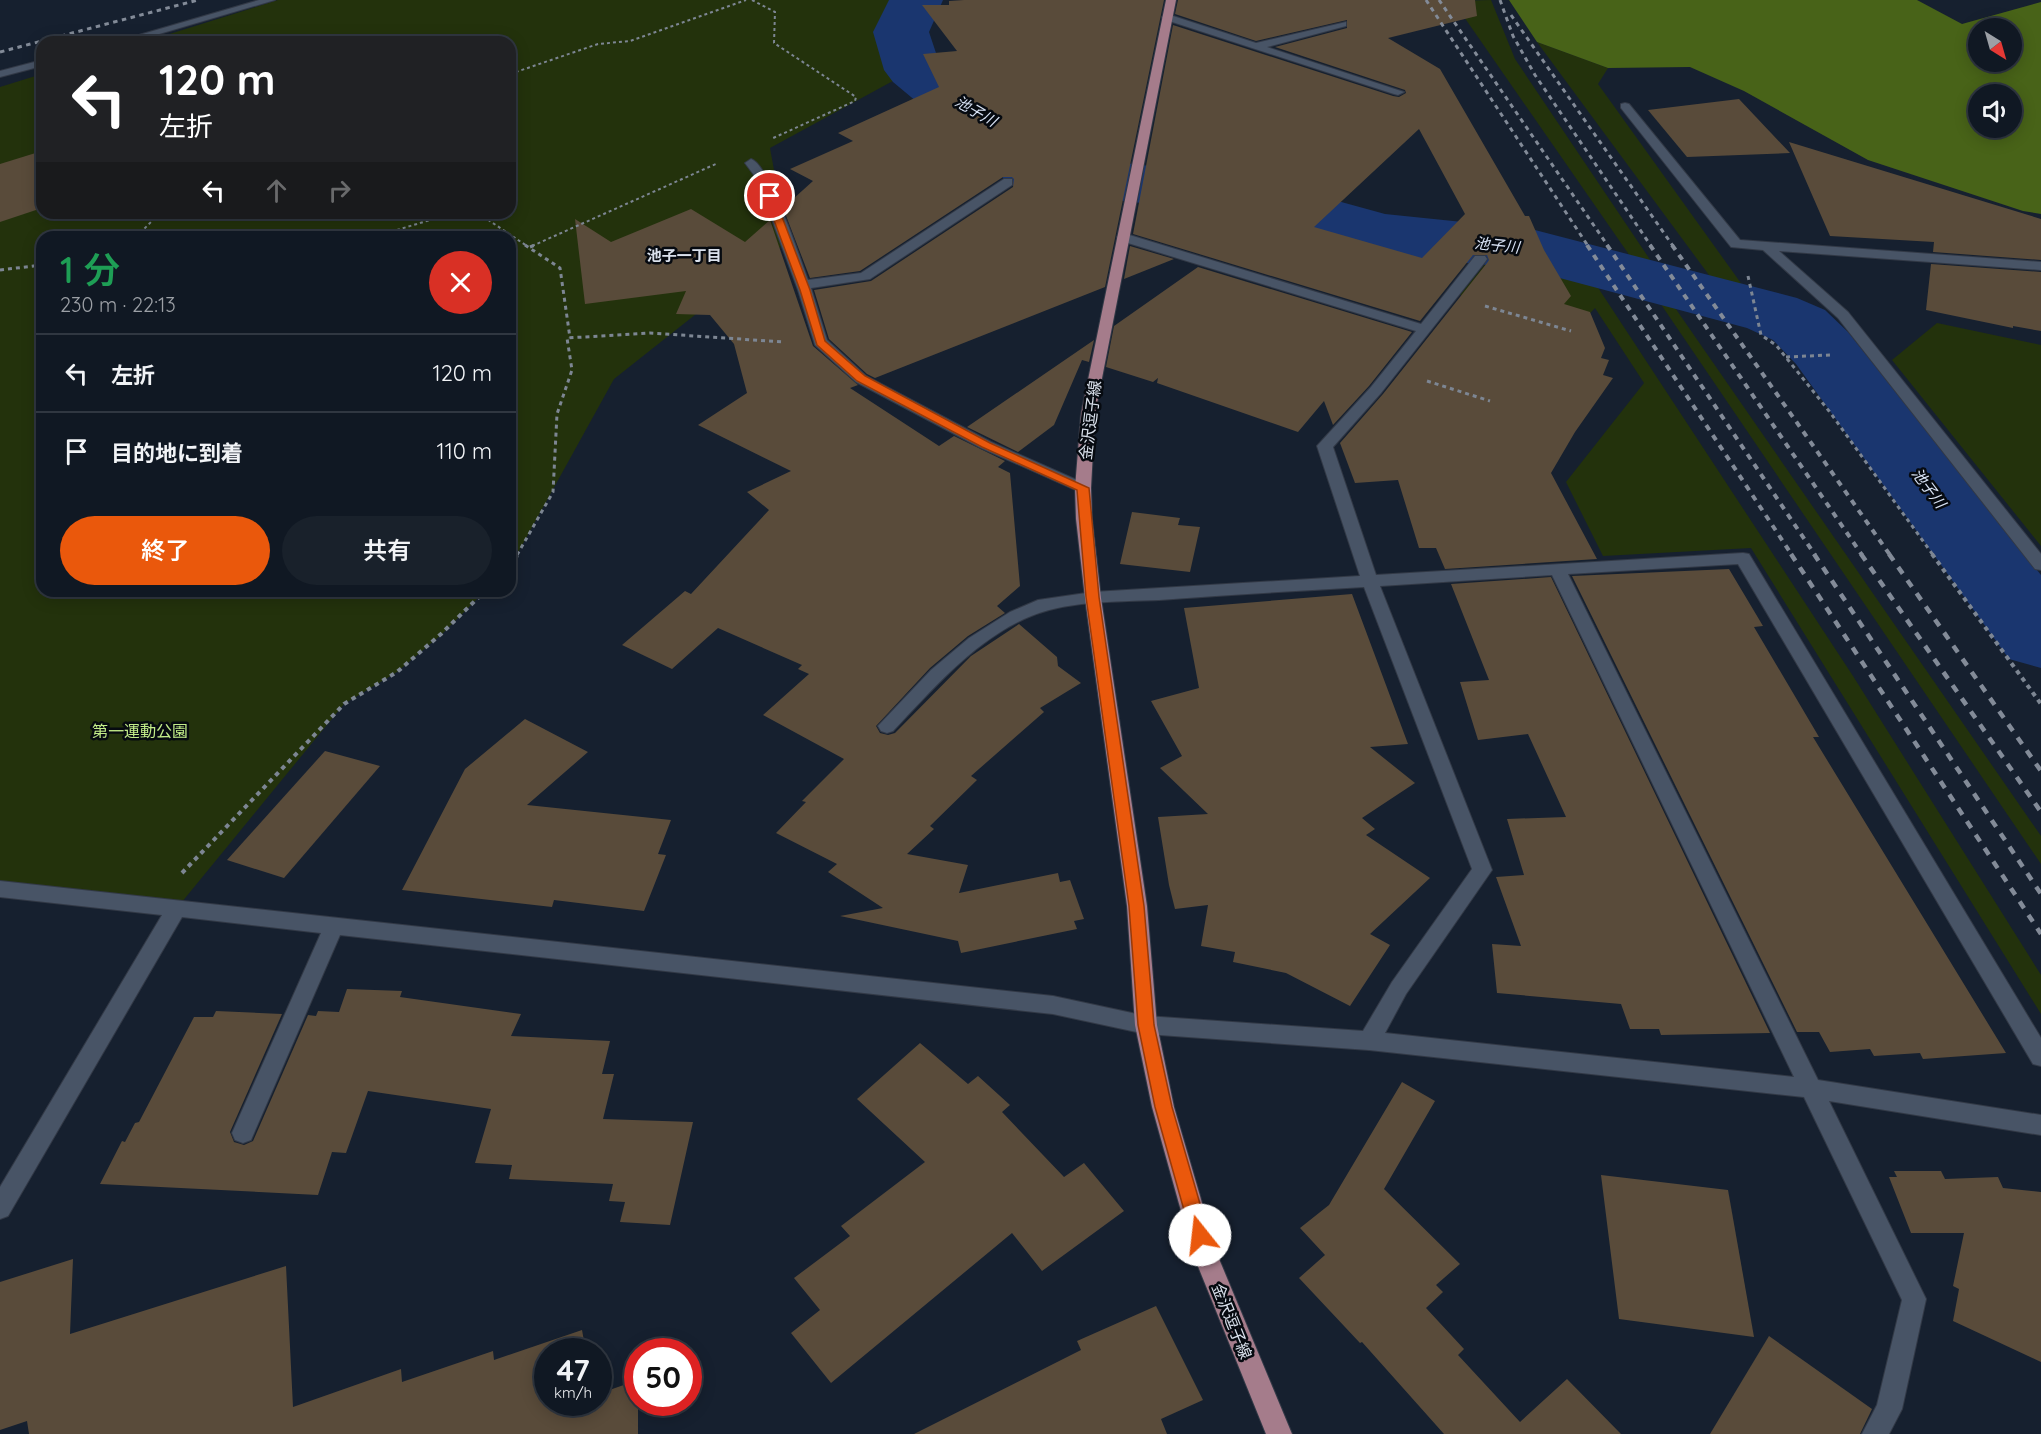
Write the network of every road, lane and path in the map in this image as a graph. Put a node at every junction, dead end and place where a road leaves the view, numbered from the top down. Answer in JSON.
{"nodes":[{"id":1,"x":270,"y":0,"type":"edge"},
{"id":2,"x":746,"y":0,"type":"edge"},
{"id":3,"x":752,"y":0,"type":"edge"},
{"id":4,"x":1169,"y":0,"type":"edge"},
{"id":5,"x":1167,"y":17,"type":"junction"},
{"id":6,"x":1342,"y":24,"type":"dead end"},
{"id":7,"x":141,"y":36,"type":"edge"},
{"id":8,"x":1254,"y":47,"type":"junction"},
{"id":9,"x":36,"y":65,"type":"edge"},
{"id":10,"x":516,"y":72,"type":"edge"},
{"id":11,"x":0,"y":74,"type":"edge"},
{"id":12,"x":1398,"y":92,"type":"dead end"},
{"id":13,"x":1625,"y":106,"type":"dead end"},
{"id":14,"x":771,"y":139,"type":"dead end"},
{"id":15,"x":719,"y":163,"type":"dead end"},
{"id":16,"x":752,"y":163,"type":"dead end"},
{"id":17,"x":1008,"y":182,"type":"dead end"},
{"id":18,"x":154,"y":219,"type":"edge"},
{"id":19,"x":433,"y":219,"type":"edge"},
{"id":20,"x":487,"y":219,"type":"edge"},
{"id":21,"x":142,"y":231,"type":"edge"},
{"id":22,"x":394,"y":231,"type":"edge"},
{"id":23,"x":506,"y":231,"type":"edge"},
{"id":24,"x":1123,"y":237,"type":"junction"},
{"id":25,"x":516,"y":238,"type":"edge"},
{"id":26,"x":1766,"y":246,"type":"junction"},
{"id":27,"x":530,"y":247,"type":"junction"},
{"id":28,"x":1480,"y":259,"type":"dead end"},
{"id":29,"x":2041,"y":266,"type":"edge"},
{"id":30,"x":36,"y":267,"type":"edge"},
{"id":31,"x":0,"y":270,"type":"edge"},
{"id":32,"x":803,"y":285,"type":"junction"},
{"id":33,"x":1753,"y":289,"type":"dead end"},
{"id":34,"x":1449,"y":296,"type":"junction"},
{"id":35,"x":1423,"y":329,"type":"junction"},
{"id":36,"x":1571,"y":331,"type":"dead end"},
{"id":37,"x":570,"y":338,"type":"junction"},
{"id":38,"x":820,"y":342,"type":"junction"},
{"id":39,"x":1834,"y":355,"type":"dead end"},
{"id":40,"x":1786,"y":357,"type":"junction"},
{"id":41,"x":1392,"y":370,"type":"junction"},
{"id":42,"x":1490,"y":401,"type":"dead end"},
{"id":43,"x":1083,"y":488,"type":"junction"},
{"id":44,"x":516,"y":557,"type":"edge"},
{"id":45,"x":2041,"y":565,"type":"edge"},
{"id":46,"x":1557,"y":568,"type":"junction"},
{"id":47,"x":1369,"y":579,"type":"junction"},
{"id":48,"x":480,"y":597,"type":"edge"},
{"id":49,"x":1093,"y":597,"type":"junction"},
{"id":50,"x":2041,"y":704,"type":"edge"},
{"id":51,"x":887,"y":726,"type":"dead end"},
{"id":52,"x":0,"y":890,"type":"edge"},
{"id":53,"x":152,"y":905,"type":"junction"},
{"id":54,"x":177,"y":908,"type":"junction"},
{"id":55,"x":334,"y":925,"type":"junction"},
{"id":56,"x":1146,"y":1025,"type":"junction"},
{"id":57,"x":1369,"y":1041,"type":"junction"},
{"id":58,"x":2041,"y":1057,"type":"edge"},
{"id":59,"x":1810,"y":1089,"type":"junction"},
{"id":60,"x":2041,"y":1125,"type":"edge"},
{"id":61,"x":243,"y":1133,"type":"dead end"},
{"id":62,"x":0,"y":1208,"type":"edge"},
{"id":63,"x":1279,"y":1434,"type":"edge"},
{"id":64,"x":1875,"y":1434,"type":"edge"}],
"edges":[{"from":1,"to":7,"type":"street"},
{"from":2,"to":10,"type":"path"},
{"from":3,"to":14,"type":"path"},
{"from":4,"to":5,"type":"main road","name":"金沢逗子線"},
{"from":5,"to":8,"type":"street"},
{"from":5,"to":24,"type":"main road","name":"金沢逗子線"},
{"from":6,"to":8,"type":"street"},
{"from":8,"to":12,"type":"street"},
{"from":9,"to":11,"type":"street"},
{"from":13,"to":26,"type":"street"},
{"from":15,"to":27,"type":"path"},
{"from":16,"to":32,"type":"street"},
{"from":17,"to":32,"type":"street"},
{"from":18,"to":21,"type":"path"},
{"from":19,"to":22,"type":"path"},
{"from":20,"to":23,"type":"path"},
{"from":24,"to":35,"type":"street"},
{"from":24,"to":43,"type":"main road","name":"金沢逗子線"},
{"from":25,"to":27,"type":"path"},
{"from":26,"to":29,"type":"street"},
{"from":26,"to":45,"type":"street"},
{"from":27,"to":37,"type":"path"},
{"from":28,"to":34,"type":"street"},
{"from":30,"to":31,"type":"path"},
{"from":32,"to":38,"type":"street"},
{"from":33,"to":40,"type":"path"},
{"from":34,"to":35,"type":"street"},
{"from":34,"to":36,"type":"path"},
{"from":35,"to":41,"type":"street"},
{"from":37,"to":38,"type":"path"},
{"from":37,"to":44,"type":"path"},
{"from":38,"to":43,"type":"street"},
{"from":39,"to":40,"type":"path"},
{"from":40,"to":50,"type":"path"},
{"from":41,"to":42,"type":"path"},
{"from":41,"to":47,"type":"street"},
{"from":43,"to":49,"type":"main road","name":"金沢逗子線"},
{"from":46,"to":47,"type":"street"},
{"from":46,"to":58,"type":"street"},
{"from":46,"to":59,"type":"street"},
{"from":47,"to":49,"type":"street"},
{"from":47,"to":57,"type":"street"},
{"from":48,"to":53,"type":"path"},
{"from":49,"to":51,"type":"street"},
{"from":49,"to":56,"type":"main road","name":"金沢逗子線"},
{"from":52,"to":53,"type":"street"},
{"from":53,"to":54,"type":"street"},
{"from":54,"to":55,"type":"street"},
{"from":54,"to":62,"type":"street"},
{"from":55,"to":56,"type":"street"},
{"from":55,"to":61,"type":"street"},
{"from":56,"to":57,"type":"street"},
{"from":56,"to":63,"type":"main road","name":"金沢逗子線"},
{"from":57,"to":59,"type":"street"},
{"from":59,"to":60,"type":"street"},
{"from":59,"to":64,"type":"street"}]}
